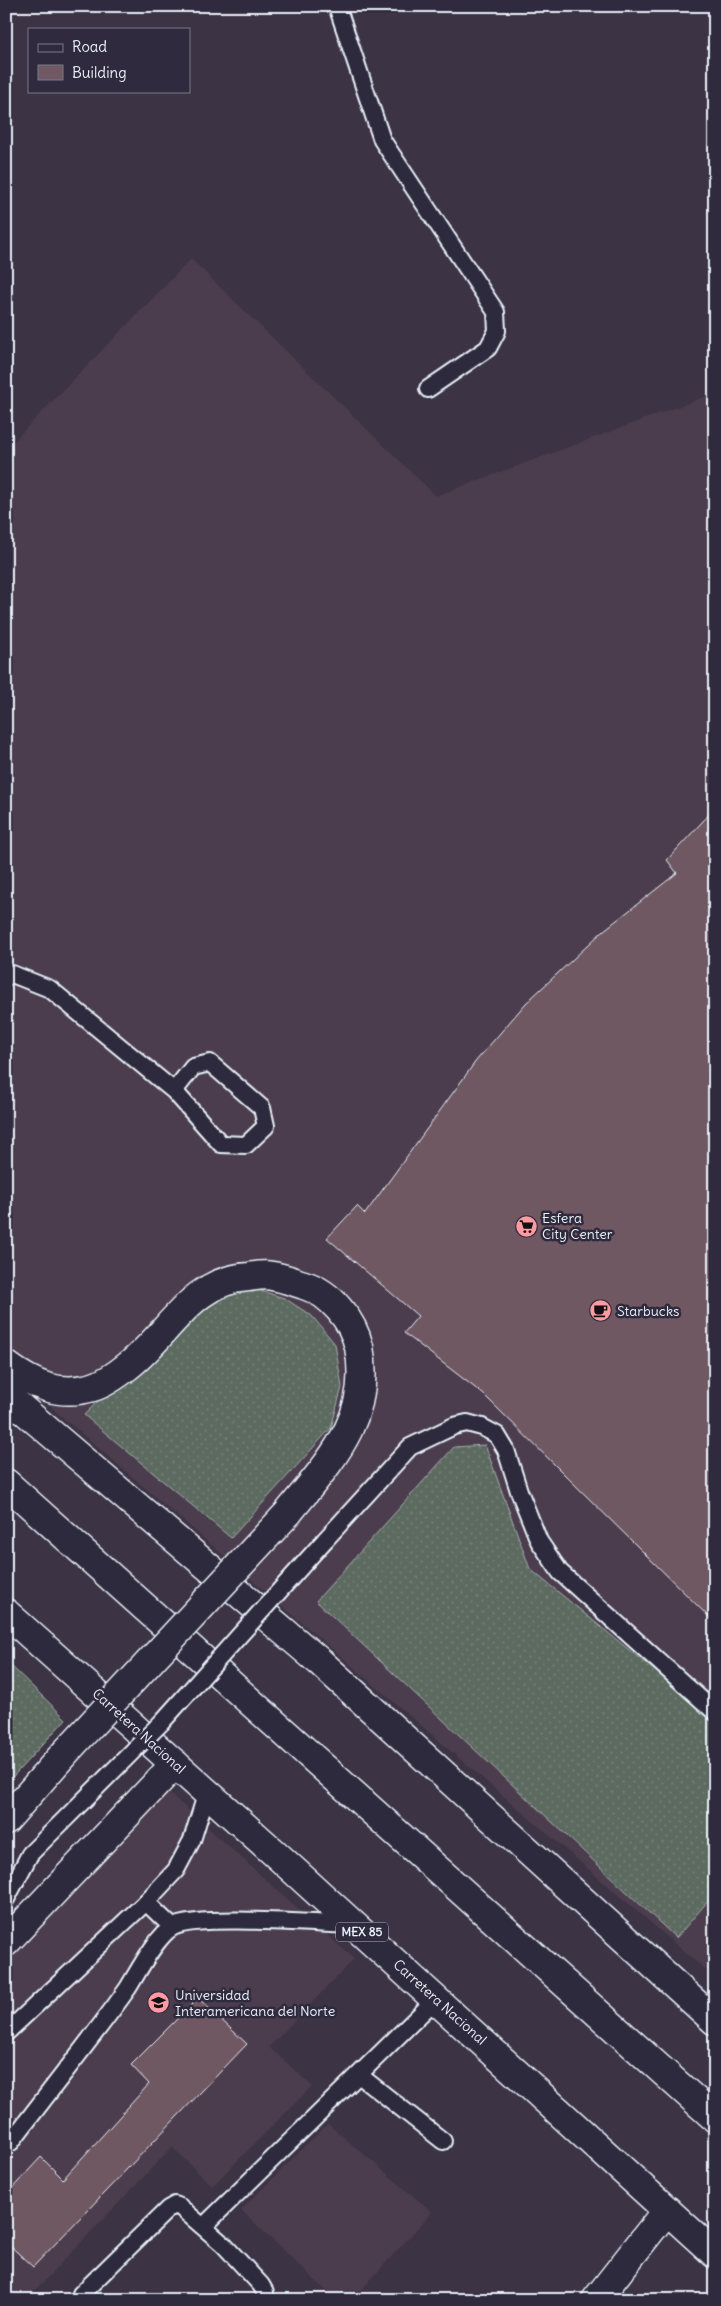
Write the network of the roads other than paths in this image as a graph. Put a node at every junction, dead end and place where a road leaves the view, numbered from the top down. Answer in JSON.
{"nodes":[{"id":1,"x":337,"y":6,"type":"edge"},
{"id":2,"x":428,"y":389,"type":"dead end"},
{"id":3,"x":6,"y":977,"type":"edge"},
{"id":4,"x":174,"y":1091,"type":"junction"},
{"id":5,"x":6,"y":1365,"type":"edge"},
{"id":6,"x":6,"y":1395,"type":"edge"},
{"id":7,"x":6,"y":1483,"type":"edge"},
{"id":8,"x":6,"y":1613,"type":"edge"},
{"id":9,"x":715,"y":1712,"type":"edge"},
{"id":10,"x":176,"y":1764,"type":"junction"},
{"id":11,"x":207,"y":1792,"type":"junction"},
{"id":12,"x":6,"y":1820,"type":"edge"},
{"id":13,"x":30,"y":1854,"type":"junction"},
{"id":14,"x":6,"y":1875,"type":"edge"},
{"id":15,"x":6,"y":1899,"type":"edge"},
{"id":16,"x":146,"y":1902,"type":"junction"},
{"id":17,"x":355,"y":1925,"type":"junction"},
{"id":18,"x":172,"y":1927,"type":"junction"},
{"id":19,"x":6,"y":1942,"type":"edge"},
{"id":20,"x":436,"y":1999,"type":"junction"},
{"id":21,"x":715,"y":2021,"type":"edge"},
{"id":22,"x":6,"y":2033,"type":"edge"},
{"id":23,"x":359,"y":2075,"type":"junction"},
{"id":24,"x":715,"y":2118,"type":"edge"},
{"id":25,"x":444,"y":2141,"type":"dead end"},
{"id":26,"x":8,"y":2142,"type":"edge"},
{"id":27,"x":667,"y":2210,"type":"junction"},
{"id":28,"x":204,"y":2226,"type":"junction"},
{"id":29,"x":715,"y":2254,"type":"edge"},
{"id":30,"x":78,"y":2300,"type":"edge"},
{"id":31,"x":265,"y":2300,"type":"edge"},
{"id":32,"x":596,"y":2300,"type":"edge"}],
"edges":[{"from":1,"to":2,"type":"lane"},
{"from":3,"to":4,"type":"lane"},
{"from":4,"to":4,"type":"lane"},
{"from":5,"to":12,"type":"main road","bridge":true},
{"from":6,"to":21,"type":"main road"},
{"from":7,"to":24,"type":"main road"},
{"from":8,"to":10,"type":"main road","name":"Carretera Nacional","number":"MEX 85"},
{"from":9,"to":13,"type":"lane","bridge":true},
{"from":10,"to":11,"type":"main road","name":"Carretera Nacional","number":"MEX 85"},
{"from":10,"to":19,"type":"main road"},
{"from":11,"to":16,"type":"lane"},
{"from":11,"to":17,"type":"main road","name":"Carretera Nacional","number":"MEX 85"},
{"from":13,"to":14,"type":"lane"},
{"from":13,"to":15,"type":"lane"},
{"from":16,"to":18,"type":"lane"},
{"from":16,"to":22,"type":"lane"},
{"from":17,"to":18,"type":"lane"},
{"from":17,"to":20,"type":"main road","name":"Carretera Nacional","number":"MEX 85"},
{"from":18,"to":26,"type":"lane"},
{"from":20,"to":23,"type":"lane"},
{"from":20,"to":27,"type":"main road","name":"Carretera Nacional","number":"MEX 85"},
{"from":23,"to":25,"type":"lane"},
{"from":23,"to":28,"type":"lane"},
{"from":27,"to":29,"type":"main road","name":"Carretera Nacional","number":"MEX 85"},
{"from":27,"to":32,"type":"main road"},
{"from":28,"to":30,"type":"lane"},
{"from":28,"to":31,"type":"lane"}]}
